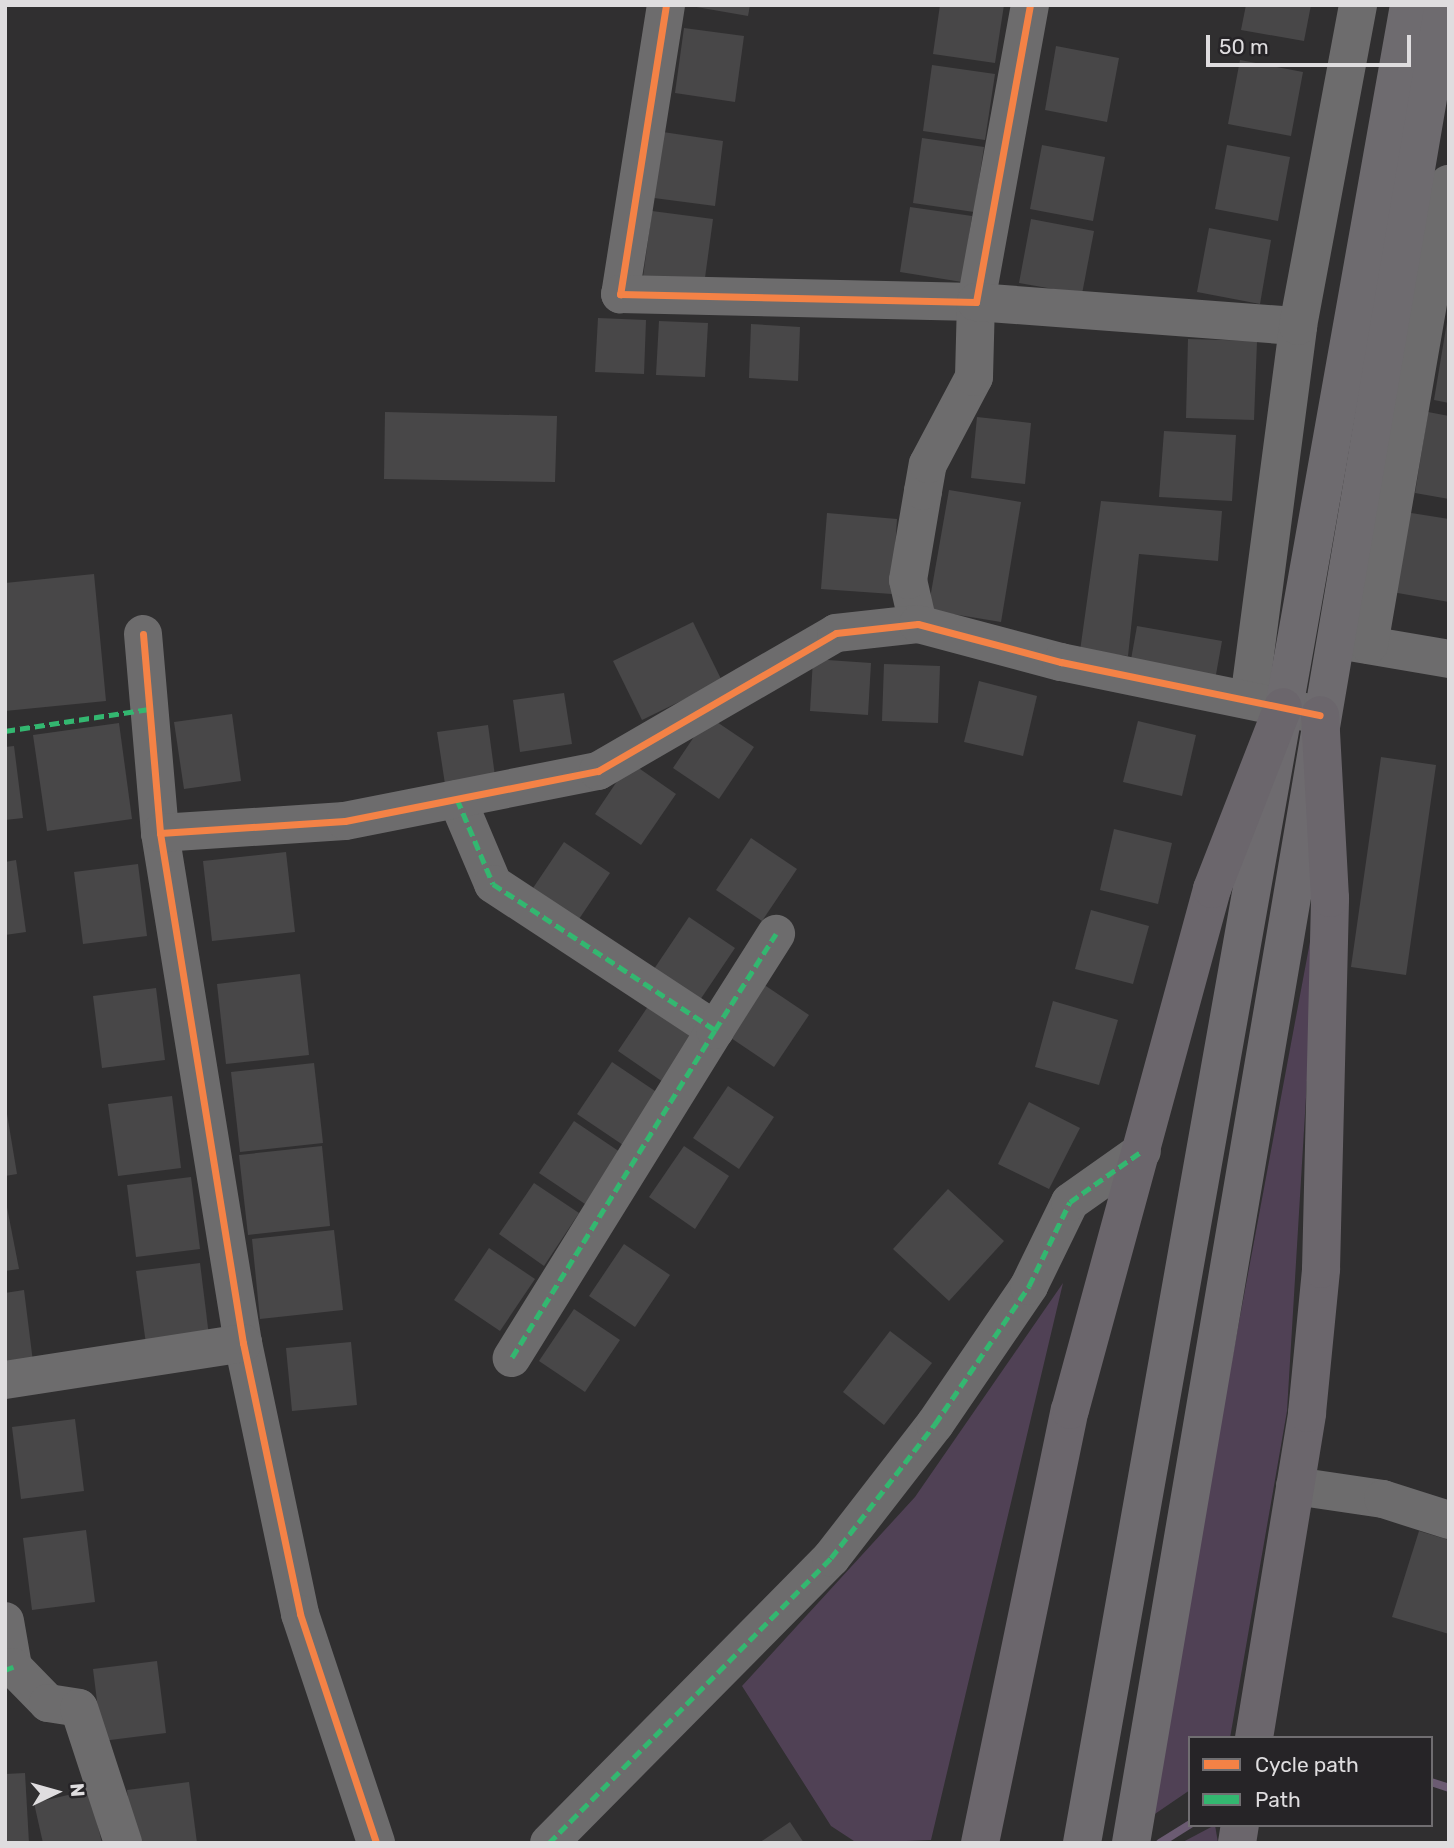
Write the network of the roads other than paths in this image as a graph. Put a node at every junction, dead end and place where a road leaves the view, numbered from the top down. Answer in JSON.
{"nodes":[{"id":1,"x":666,"y":5,"type":"edge"},
{"id":2,"x":1030,"y":5,"type":"edge"},
{"id":3,"x":1358,"y":5,"type":"edge"},
{"id":4,"x":1409,"y":5,"type":"edge"},
{"id":5,"x":1444,"y":5,"type":"edge"},
{"id":6,"x":1449,"y":184,"type":"edge"},
{"id":7,"x":976,"y":302,"type":"junction"},
{"id":8,"x":1298,"y":327,"type":"junction"},
{"id":9,"x":918,"y":624,"type":"junction"},
{"id":10,"x":143,"y":634,"type":"dead end"},
{"id":11,"x":1332,"y":639,"type":"junction"},
{"id":12,"x":1449,"y":659,"type":"edge"},
{"id":13,"x":1266,"y":703,"type":"junction"},
{"id":14,"x":1320,"y":715,"type":"junction"},
{"id":15,"x":457,"y":799,"type":"junction"},
{"id":16,"x":160,"y":833,"type":"junction"},
{"id":17,"x":776,"y":934,"type":"dead end"},
{"id":18,"x":715,"y":1030,"type":"junction"},
{"id":19,"x":1142,"y":1151,"type":"junction"},
{"id":20,"x":243,"y":1343,"type":"junction"},
{"id":21,"x":512,"y":1358,"type":"dead end"},
{"id":22,"x":5,"y":1380,"type":"edge"},
{"id":23,"x":1296,"y":1486,"type":"junction"},
{"id":24,"x":1449,"y":1520,"type":"edge"},
{"id":25,"x":5,"y":1621,"type":"edge"},
{"id":26,"x":9,"y":1668,"type":"edge"},
{"id":27,"x":1256,"y":1728,"type":"edge"},
{"id":28,"x":1134,"y":1827,"type":"edge"},
{"id":29,"x":1084,"y":1831,"type":"edge"},
{"id":30,"x":123,"y":1843,"type":"edge"},
{"id":31,"x":376,"y":1843,"type":"edge"},
{"id":32,"x":549,"y":1843,"type":"edge"},
{"id":33,"x":980,"y":1843,"type":"edge"}],
"edges":[{"from":1,"to":7,"type":"street"},
{"from":2,"to":7,"type":"street"},
{"from":3,"to":8,"type":"street"},
{"from":4,"to":11,"type":"main road"},
{"from":5,"to":11,"type":"main road"},
{"from":6,"to":11,"type":"street"},
{"from":7,"to":8,"type":"street"},
{"from":7,"to":9,"type":"street"},
{"from":8,"to":13,"type":"street"},
{"from":9,"to":13,"type":"street"},
{"from":9,"to":15,"type":"street"},
{"from":10,"to":16,"type":"street"},
{"from":11,"to":12,"type":"street"},
{"from":11,"to":13,"type":"main road"},
{"from":11,"to":14,"type":"main road"},
{"from":13,"to":14,"type":"street"},
{"from":13,"to":19,"type":"highway"},
{"from":13,"to":29,"type":"main road"},
{"from":14,"to":23,"type":"highway"},
{"from":14,"to":28,"type":"main road"},
{"from":15,"to":16,"type":"street"},
{"from":15,"to":18,"type":"street"},
{"from":16,"to":20,"type":"street"},
{"from":17,"to":18,"type":"street"},
{"from":18,"to":21,"type":"street"},
{"from":19,"to":32,"type":"street"},
{"from":19,"to":33,"type":"highway"},
{"from":20,"to":22,"type":"street"},
{"from":20,"to":31,"type":"street"},
{"from":23,"to":24,"type":"street"},
{"from":23,"to":27,"type":"highway"},
{"from":25,"to":26,"type":"street"},
{"from":26,"to":30,"type":"street"}]}
